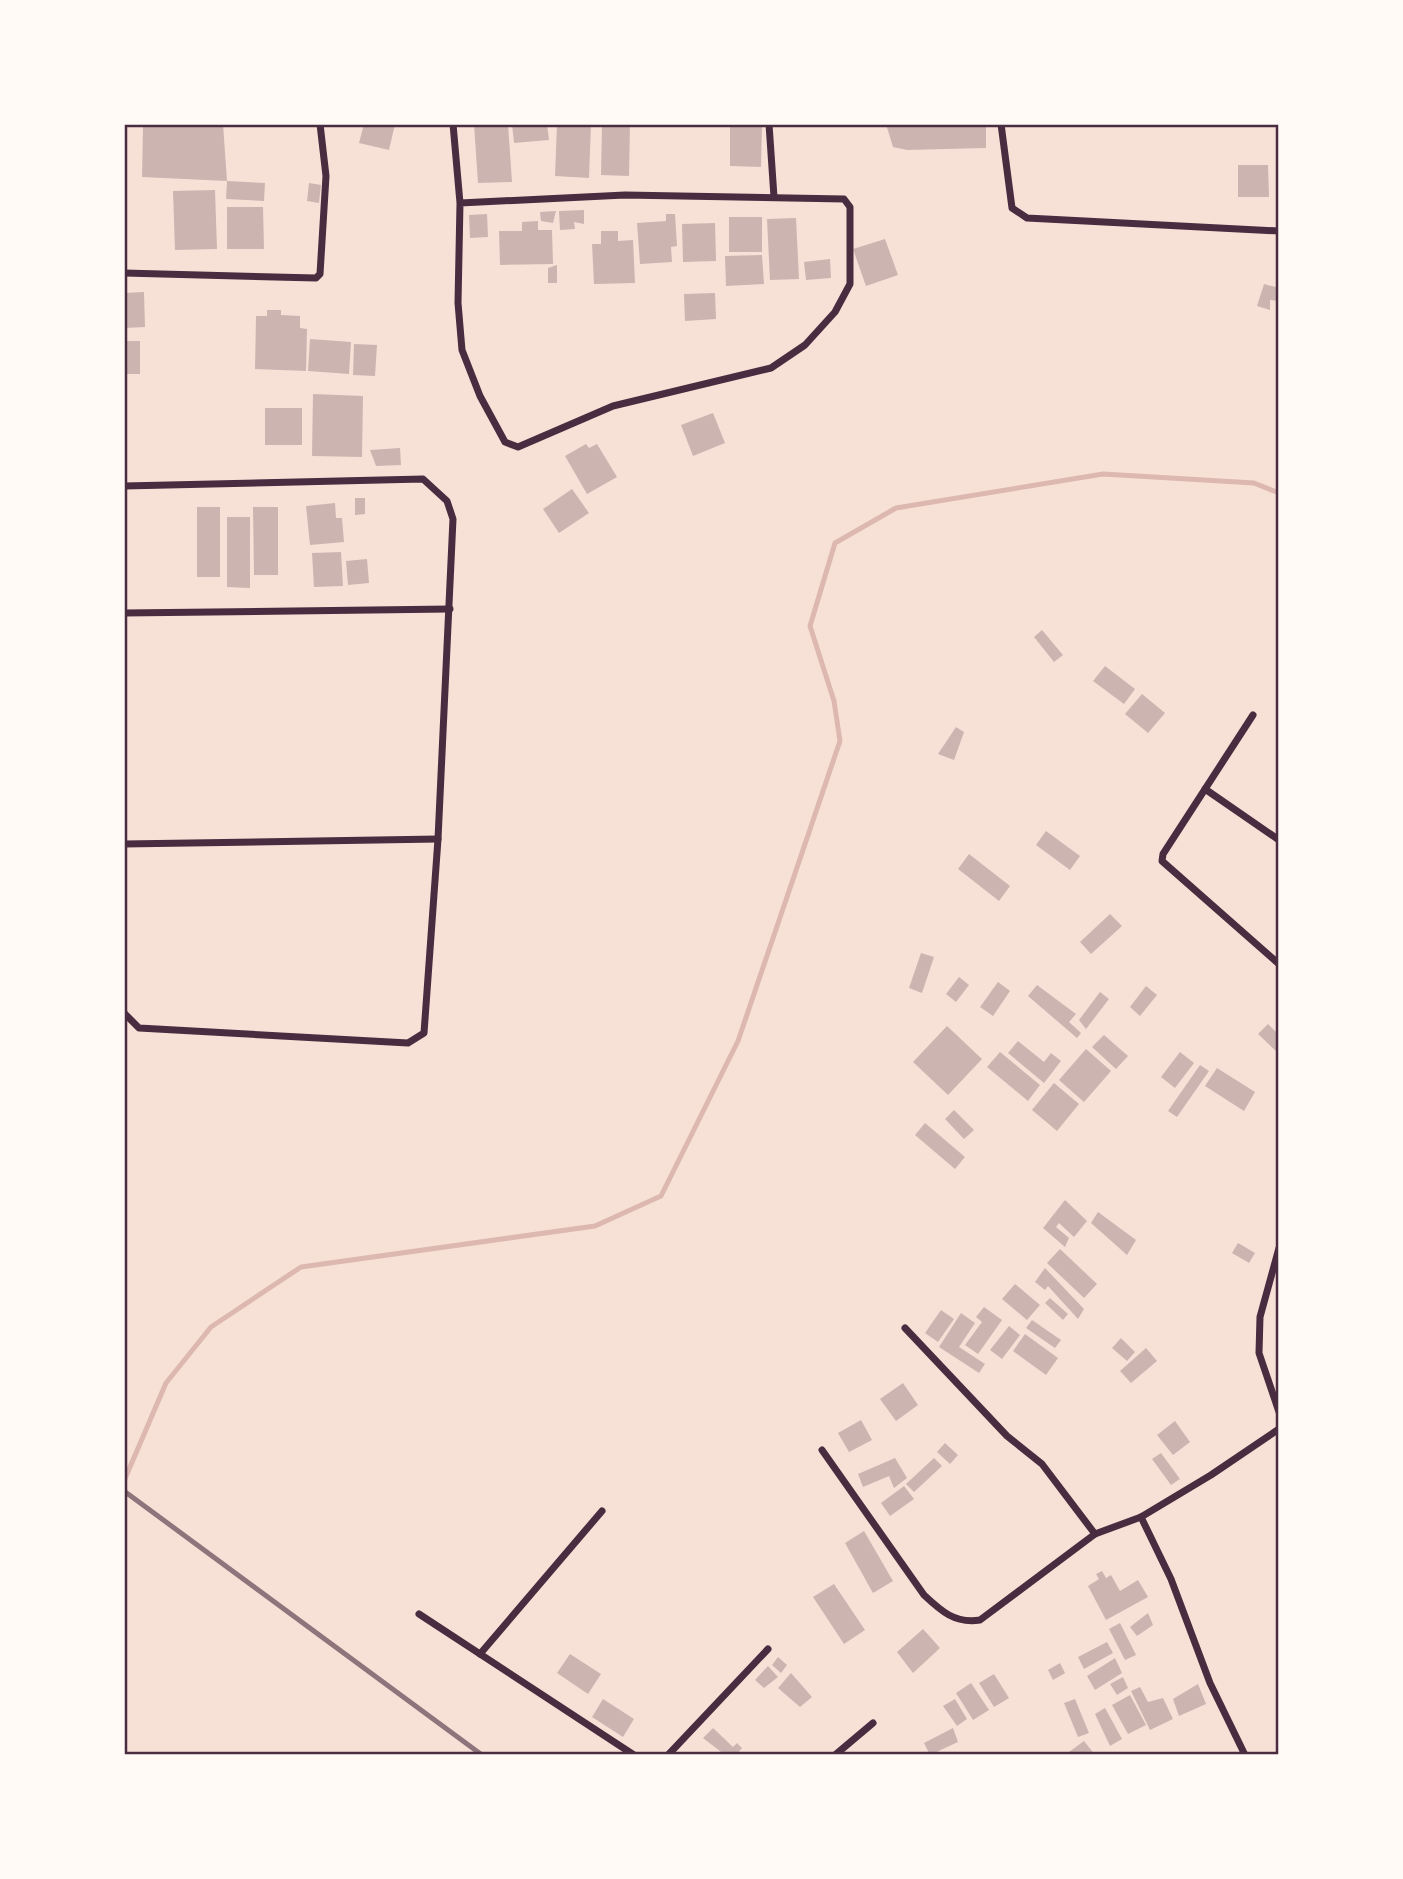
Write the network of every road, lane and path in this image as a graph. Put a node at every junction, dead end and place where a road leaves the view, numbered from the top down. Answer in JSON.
{"nodes":[{"id":1,"x":320,"y":124,"type":"edge"},
{"id":2,"x":453,"y":124,"type":"edge"},
{"id":3,"x":769,"y":124,"type":"edge"},
{"id":4,"x":1001,"y":124,"type":"edge"},
{"id":5,"x":775,"y":197,"type":"junction"},
{"id":6,"x":460,"y":204,"type":"junction"},
{"id":7,"x":1279,"y":231,"type":"edge"},
{"id":8,"x":124,"y":274,"type":"edge"},
{"id":9,"x":124,"y":486,"type":"edge"},
{"id":10,"x":450,"y":609,"type":"junction"},
{"id":11,"x":124,"y":613,"type":"edge"},
{"id":12,"x":1253,"y":715,"type":"dead end"},
{"id":13,"x":1205,"y":789,"type":"junction"},
{"id":14,"x":438,"y":839,"type":"junction"},
{"id":15,"x":1279,"y":840,"type":"edge"},
{"id":16,"x":124,"y":844,"type":"edge"},
{"id":17,"x":1279,"y":964,"type":"edge"},
{"id":18,"x":124,"y":1013,"type":"edge"},
{"id":19,"x":1279,"y":1248,"type":"edge"},
{"id":20,"x":905,"y":1328,"type":"dead end"},
{"id":21,"x":1279,"y":1412,"type":"edge"},
{"id":22,"x":1279,"y":1429,"type":"edge"},
{"id":23,"x":822,"y":1450,"type":"dead end"},
{"id":24,"x":602,"y":1511,"type":"dead end"},
{"id":25,"x":1140,"y":1517,"type":"junction"},
{"id":26,"x":1096,"y":1534,"type":"junction"},
{"id":27,"x":419,"y":1615,"type":"dead end"},
{"id":28,"x":768,"y":1649,"type":"dead end"},
{"id":29,"x":480,"y":1654,"type":"junction"},
{"id":30,"x":873,"y":1723,"type":"dead end"},
{"id":31,"x":634,"y":1755,"type":"edge"},
{"id":32,"x":668,"y":1755,"type":"edge"},
{"id":33,"x":835,"y":1755,"type":"edge"},
{"id":34,"x":1245,"y":1755,"type":"edge"}],
"edges":[{"from":1,"to":8,"type":"street"},
{"from":2,"to":6,"type":"street"},
{"from":3,"to":5,"type":"street"},
{"from":4,"to":7,"type":"street"},
{"from":5,"to":6,"type":"street"},
{"from":5,"to":6,"type":"street"},
{"from":9,"to":10,"type":"street"},
{"from":10,"to":11,"type":"street"},
{"from":10,"to":14,"type":"street"},
{"from":12,"to":13,"type":"street"},
{"from":13,"to":15,"type":"street"},
{"from":13,"to":17,"type":"street"},
{"from":14,"to":16,"type":"street"},
{"from":14,"to":18,"type":"street"},
{"from":19,"to":21,"type":"street"},
{"from":20,"to":26,"type":"street"},
{"from":22,"to":25,"type":"street"},
{"from":23,"to":26,"type":"street"},
{"from":24,"to":29,"type":"street"},
{"from":25,"to":26,"type":"street"},
{"from":25,"to":34,"type":"street"},
{"from":27,"to":29,"type":"street"},
{"from":28,"to":32,"type":"street"},
{"from":29,"to":31,"type":"street"},
{"from":30,"to":33,"type":"street"}]}
